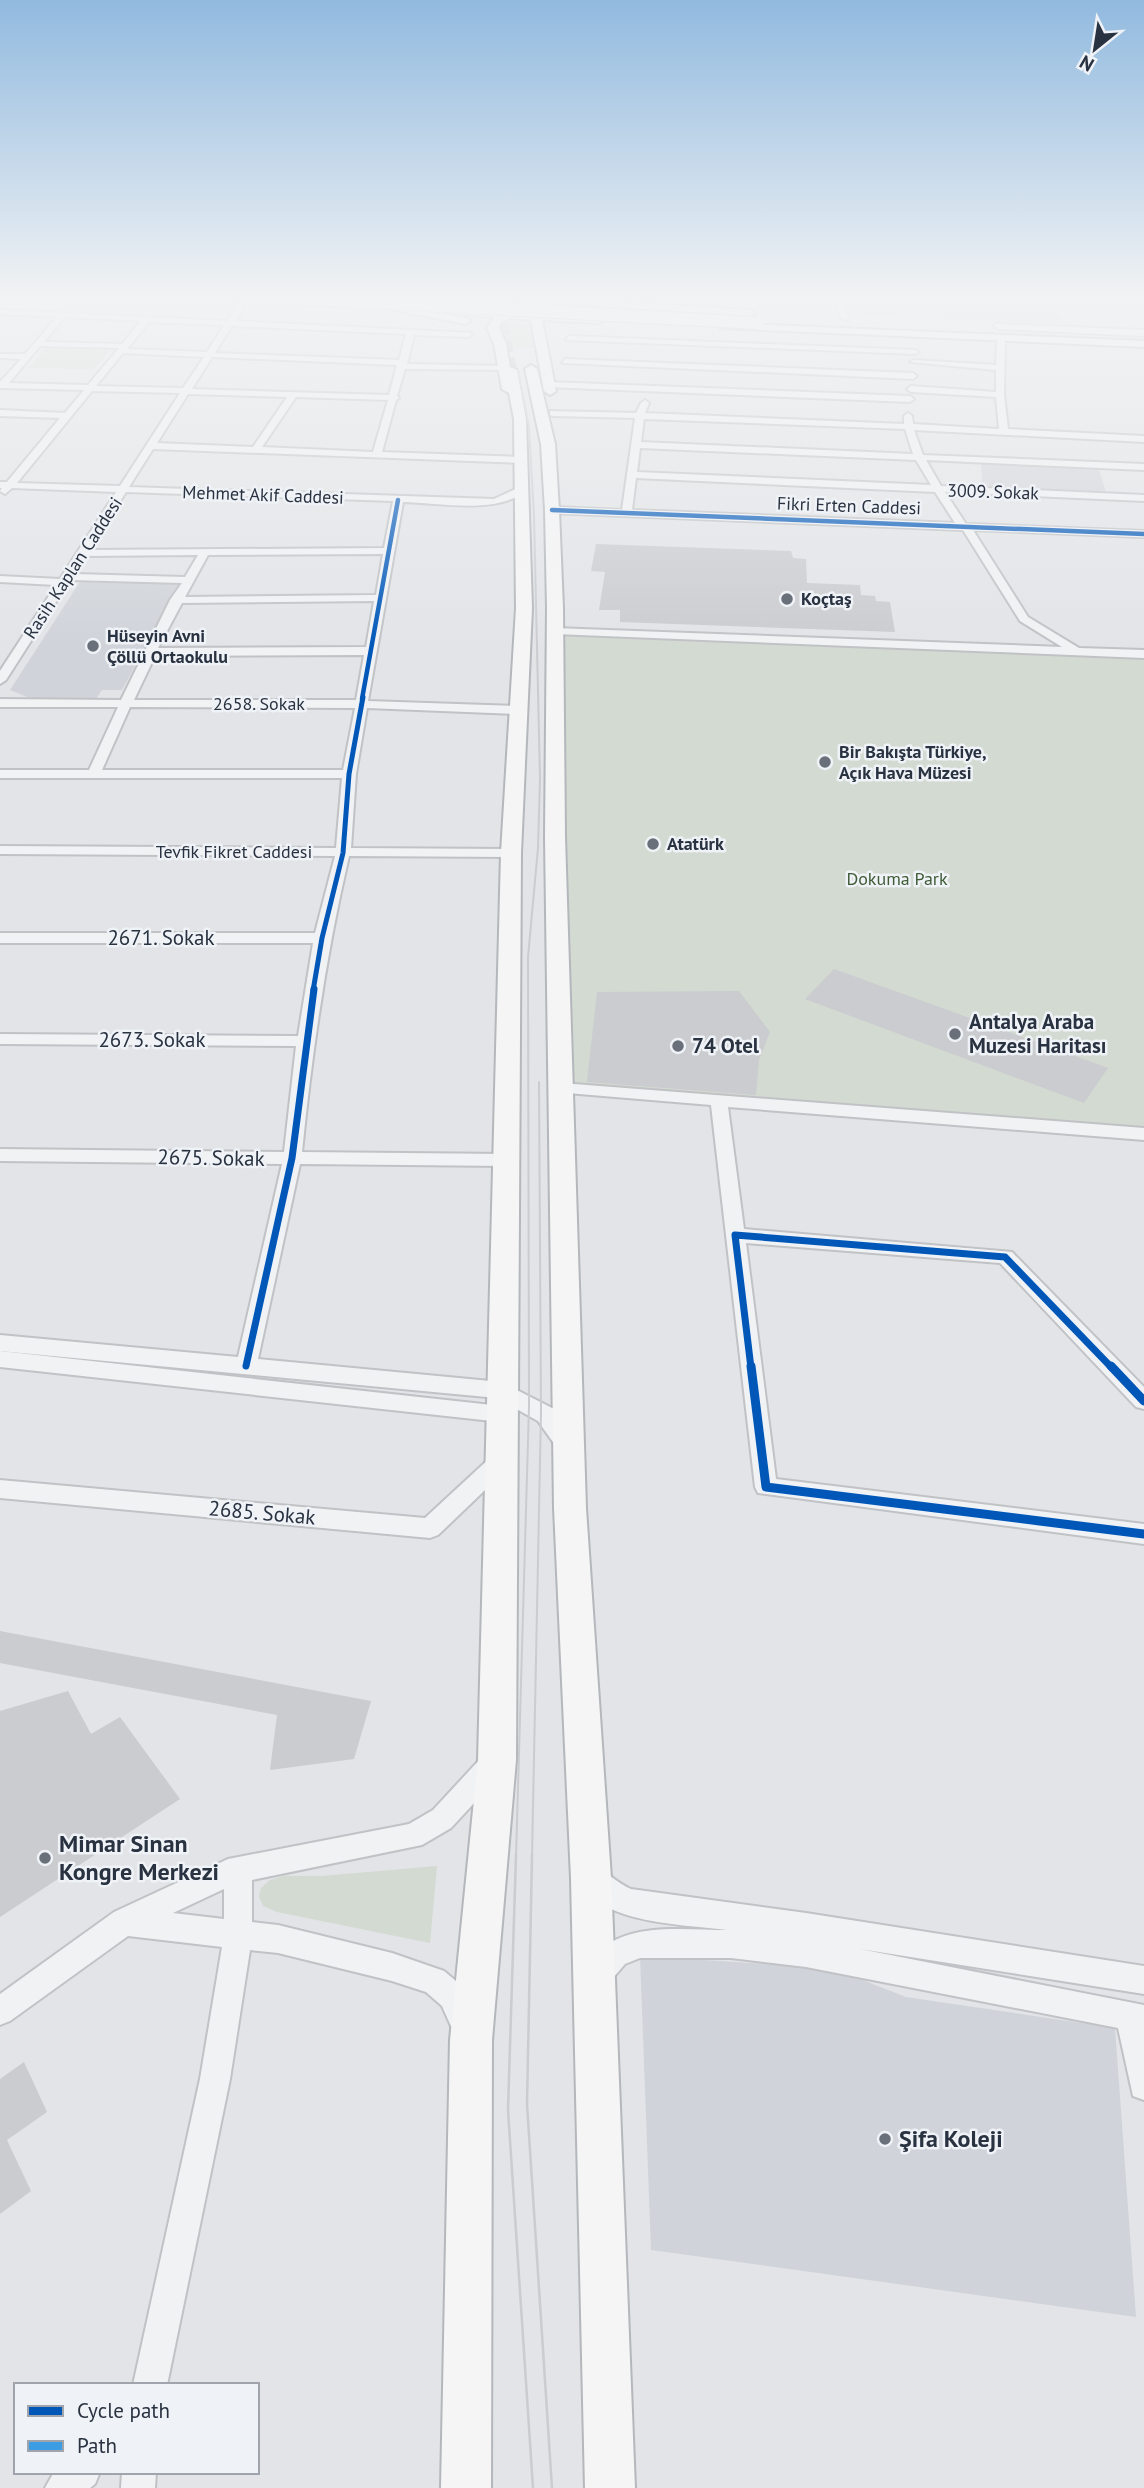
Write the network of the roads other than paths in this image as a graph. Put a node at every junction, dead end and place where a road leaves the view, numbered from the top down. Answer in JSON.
{"nodes":[{"id":1,"x":48,"y":415,"type":"edge"},
{"id":2,"x":170,"y":415,"type":"edge"},
{"id":3,"x":279,"y":415,"type":"edge"},
{"id":4,"x":389,"y":415,"type":"edge"},
{"id":5,"x":520,"y":415,"type":"edge"},
{"id":6,"x":553,"y":415,"type":"edge"},
{"id":7,"x":640,"y":415,"type":"edge"},
{"id":8,"x":836,"y":415,"type":"edge"},
{"id":9,"x":908,"y":415,"type":"edge"},
{"id":10,"x":1002,"y":415,"type":"edge"},
{"id":11,"x":69,"y":416,"type":"joint"},
{"id":12,"x":907,"y":426,"type":"junction"},
{"id":13,"x":1004,"y":431,"type":"junction"},
{"id":14,"x":1144,"y":439,"type":"edge"},
{"id":15,"x":636,"y":445,"type":"junction"},
{"id":16,"x":151,"y":446,"type":"junction"},
{"id":17,"x":256,"y":450,"type":"junction"},
{"id":18,"x":377,"y":454,"type":"junction"},
{"id":19,"x":919,"y":456,"type":"junction"},
{"id":20,"x":528,"y":458,"type":"junction"},
{"id":21,"x":1144,"y":467,"type":"edge"},
{"id":22,"x":862,"y":469,"type":"junction"},
{"id":23,"x":632,"y":475,"type":"junction"},
{"id":24,"x":1110,"y":476,"type":"junction"},
{"id":25,"x":5,"y":485,"type":"edge"},
{"id":26,"x":122,"y":490,"type":"junction"},
{"id":27,"x":941,"y":490,"type":"junction"},
{"id":28,"x":0,"y":497,"type":"edge"},
{"id":29,"x":1118,"y":497,"type":"junction"},
{"id":30,"x":1144,"y":498,"type":"edge"},
{"id":31,"x":398,"y":500,"type":"junction"},
{"id":32,"x":552,"y":510,"type":"junction"},
{"id":33,"x":627,"y":512,"type":"junction"},
{"id":34,"x":964,"y":526,"type":"junction"},
{"id":35,"x":1144,"y":534,"type":"edge"},
{"id":36,"x":387,"y":551,"type":"junction"},
{"id":37,"x":205,"y":552,"type":"junction"},
{"id":38,"x":82,"y":553,"type":"junction"},
{"id":39,"x":0,"y":579,"type":"edge"},
{"id":40,"x":65,"y":579,"type":"junction"},
{"id":41,"x":188,"y":580,"type":"junction"},
{"id":42,"x":379,"y":598,"type":"junction"},
{"id":43,"x":176,"y":600,"type":"junction"},
{"id":44,"x":555,"y":631,"type":"junction"},
{"id":45,"x":370,"y":651,"type":"junction"},
{"id":46,"x":1076,"y":651,"type":"junction"},
{"id":47,"x":151,"y":652,"type":"junction"},
{"id":48,"x":1144,"y":654,"type":"edge"},
{"id":49,"x":0,"y":680,"type":"edge"},
{"id":50,"x":0,"y":703,"type":"edge"},
{"id":51,"x":125,"y":704,"type":"junction"},
{"id":52,"x":361,"y":704,"type":"junction"},
{"id":53,"x":517,"y":710,"type":"junction"},
{"id":54,"x":94,"y":773,"type":"junction"},
{"id":55,"x":0,"y":774,"type":"edge"},
{"id":56,"x":349,"y":774,"type":"junction"},
{"id":57,"x":533,"y":847,"type":"junction"},
{"id":58,"x":0,"y":850,"type":"edge"},
{"id":59,"x":343,"y":853,"type":"junction"},
{"id":60,"x":0,"y":938,"type":"edge"},
{"id":61,"x":322,"y":938,"type":"junction"},
{"id":62,"x":0,"y":1039,"type":"edge"},
{"id":63,"x":305,"y":1041,"type":"junction"},
{"id":64,"x":561,"y":1088,"type":"junction"},
{"id":65,"x":719,"y":1101,"type":"junction"},
{"id":66,"x":1144,"y":1134,"type":"edge"},
{"id":67,"x":0,"y":1155,"type":"edge"},
{"id":68,"x":292,"y":1158,"type":"junction"},
{"id":69,"x":507,"y":1160,"type":"junction"},
{"id":70,"x":735,"y":1235,"type":"junction"},
{"id":71,"x":0,"y":1343,"type":"edge"},
{"id":72,"x":0,"y":1359,"type":"edge"},
{"id":73,"x":246,"y":1366,"type":"junction"},
{"id":74,"x":1144,"y":1401,"type":"edge"},
{"id":75,"x":501,"y":1402,"type":"junction"},
{"id":76,"x":568,"y":1447,"type":"junction"},
{"id":77,"x":499,"y":1463,"type":"junction"},
{"id":78,"x":0,"y":1489,"type":"edge"},
{"id":79,"x":1144,"y":1534,"type":"edge"},
{"id":80,"x":497,"y":1760,"type":"junction"},
{"id":81,"x":238,"y":1869,"type":"junction"},
{"id":82,"x":591,"y":1878,"type":"junction"},
{"id":83,"x":124,"y":1922,"type":"junction"},
{"id":84,"x":730,"y":1931,"type":"junction"},
{"id":85,"x":238,"y":1934,"type":"junction"},
{"id":86,"x":594,"y":1979,"type":"junction"},
{"id":87,"x":1144,"y":1980,"type":"edge"},
{"id":88,"x":0,"y":2011,"type":"edge"},
{"id":89,"x":1137,"y":2018,"type":"edge"},
{"id":90,"x":471,"y":2039,"type":"junction"},
{"id":91,"x":1144,"y":2085,"type":"edge"},
{"id":92,"x":150,"y":2383,"type":"edge"},
{"id":93,"x":80,"y":2474,"type":"edge"},
{"id":94,"x":62,"y":2488,"type":"edge"},
{"id":95,"x":466,"y":2488,"type":"edge"},
{"id":96,"x":610,"y":2488,"type":"edge"}],
"edges":[{"from":1,"to":11,"type":"street"},
{"from":2,"to":16,"type":"street","name":"Rasih Kaplan Caddesi"},
{"from":3,"to":17,"type":"street"},
{"from":4,"to":18,"type":"street"},
{"from":5,"to":20,"type":"highway"},
{"from":6,"to":20,"type":"highway"},
{"from":7,"to":15,"type":"street"},
{"from":8,"to":12,"type":"street"},
{"from":9,"to":12,"type":"street"},
{"from":10,"to":13,"type":"street"},
{"from":11,"to":25,"type":"street"},
{"from":12,"to":13,"type":"street"},
{"from":12,"to":19,"type":"street"},
{"from":13,"to":14,"type":"street"},
{"from":15,"to":22,"type":"street"},
{"from":15,"to":23,"type":"street"},
{"from":16,"to":17,"type":"street"},
{"from":16,"to":26,"type":"street","name":"Rasih Kaplan Caddesi"},
{"from":17,"to":18,"type":"street"},
{"from":18,"to":20,"type":"street"},
{"from":19,"to":22,"type":"street"},
{"from":19,"to":24,"type":"street"},
{"from":19,"to":27,"type":"street"},
{"from":20,"to":31,"type":"street","name":"Mehmet Akif Caddesi"},
{"from":20,"to":32,"type":"highway"},
{"from":20,"to":53,"type":"highway"},
{"from":21,"to":24,"type":"street"},
{"from":22,"to":23,"type":"street","name":"3009. Sokak"},
{"from":22,"to":27,"type":"street","name":"3009. Sokak"},
{"from":23,"to":33,"type":"street"},
{"from":24,"to":29,"type":"street"},
{"from":25,"to":26,"type":"street","name":"Mehmet Akif Caddesi"},
{"from":25,"to":28,"type":"street"},
{"from":26,"to":31,"type":"street","name":"Mehmet Akif Caddesi"},
{"from":26,"to":38,"type":"street","name":"Rasih Kaplan Caddesi"},
{"from":27,"to":29,"type":"street","name":"3009. Sokak"},
{"from":27,"to":34,"type":"street"},
{"from":29,"to":30,"type":"street","name":"3009. Sokak"},
{"from":31,"to":36,"type":"street"},
{"from":32,"to":33,"type":"street","name":"Fikri Erten Caddesi"},
{"from":32,"to":44,"type":"highway"},
{"from":33,"to":34,"type":"street","name":"Fikri Erten Caddesi"},
{"from":34,"to":35,"type":"street","name":"Fikri Erten Caddesi"},
{"from":34,"to":46,"type":"street"},
{"from":36,"to":37,"type":"street"},
{"from":36,"to":42,"type":"street"},
{"from":37,"to":38,"type":"street"},
{"from":37,"to":41,"type":"street"},
{"from":38,"to":40,"type":"street","name":"Rasih Kaplan Caddesi"},
{"from":39,"to":40,"type":"street"},
{"from":40,"to":41,"type":"street"},
{"from":40,"to":49,"type":"street","name":"Rasih Kaplan Caddesi"},
{"from":41,"to":43,"type":"street"},
{"from":42,"to":43,"type":"street"},
{"from":42,"to":45,"type":"street"},
{"from":43,"to":47,"type":"street"},
{"from":44,"to":46,"type":"street"},
{"from":44,"to":57,"type":"highway"},
{"from":45,"to":47,"type":"street"},
{"from":45,"to":52,"type":"street"},
{"from":46,"to":48,"type":"street"},
{"from":47,"to":51,"type":"street"},
{"from":50,"to":51,"type":"street","name":"2658. Sokak"},
{"from":51,"to":52,"type":"street","name":"2658. Sokak"},
{"from":51,"to":54,"type":"street"},
{"from":52,"to":53,"type":"street","name":"2658. Sokak"},
{"from":52,"to":56,"type":"street"},
{"from":53,"to":57,"type":"highway"},
{"from":54,"to":55,"type":"street"},
{"from":54,"to":56,"type":"street"},
{"from":56,"to":59,"type":"street"},
{"from":57,"to":59,"type":"street","name":"Tevfik Fikret Caddesi"},
{"from":57,"to":64,"type":"highway"},
{"from":57,"to":69,"type":"highway"},
{"from":58,"to":59,"type":"street","name":"Tevfik Fikret Caddesi"},
{"from":59,"to":61,"type":"street"},
{"from":60,"to":61,"type":"street","name":"2671. Sokak"},
{"from":61,"to":63,"type":"street"},
{"from":62,"to":63,"type":"street","name":"2673. Sokak"},
{"from":63,"to":68,"type":"street"},
{"from":64,"to":65,"type":"street"},
{"from":64,"to":76,"type":"highway"},
{"from":65,"to":66,"type":"street"},
{"from":65,"to":70,"type":"street"},
{"from":67,"to":68,"type":"street","name":"2675. Sokak"},
{"from":68,"to":69,"type":"street","name":"2675. Sokak"},
{"from":68,"to":73,"type":"street"},
{"from":69,"to":75,"type":"highway"},
{"from":70,"to":74,"type":"street"},
{"from":70,"to":79,"type":"street"},
{"from":71,"to":73,"type":"street"},
{"from":72,"to":75,"type":"street"},
{"from":73,"to":75,"type":"street"},
{"from":75,"to":76,"type":"street"},
{"from":75,"to":77,"type":"highway"},
{"from":76,"to":82,"type":"highway"},
{"from":77,"to":78,"type":"street","name":"2685. Sokak"},
{"from":77,"to":80,"type":"highway"},
{"from":80,"to":81,"type":"street"},
{"from":80,"to":90,"type":"highway"},
{"from":81,"to":83,"type":"street"},
{"from":81,"to":85,"type":"street"},
{"from":82,"to":84,"type":"street"},
{"from":82,"to":86,"type":"highway"},
{"from":83,"to":85,"type":"street"},
{"from":83,"to":88,"type":"street"},
{"from":84,"to":86,"type":"street"},
{"from":84,"to":87,"type":"street"},
{"from":84,"to":89,"type":"street"},
{"from":85,"to":90,"type":"street"},
{"from":85,"to":92,"type":"street"},
{"from":86,"to":96,"type":"highway"},
{"from":89,"to":91,"type":"street"},
{"from":90,"to":95,"type":"highway"},
{"from":93,"to":94,"type":"street"}]}
